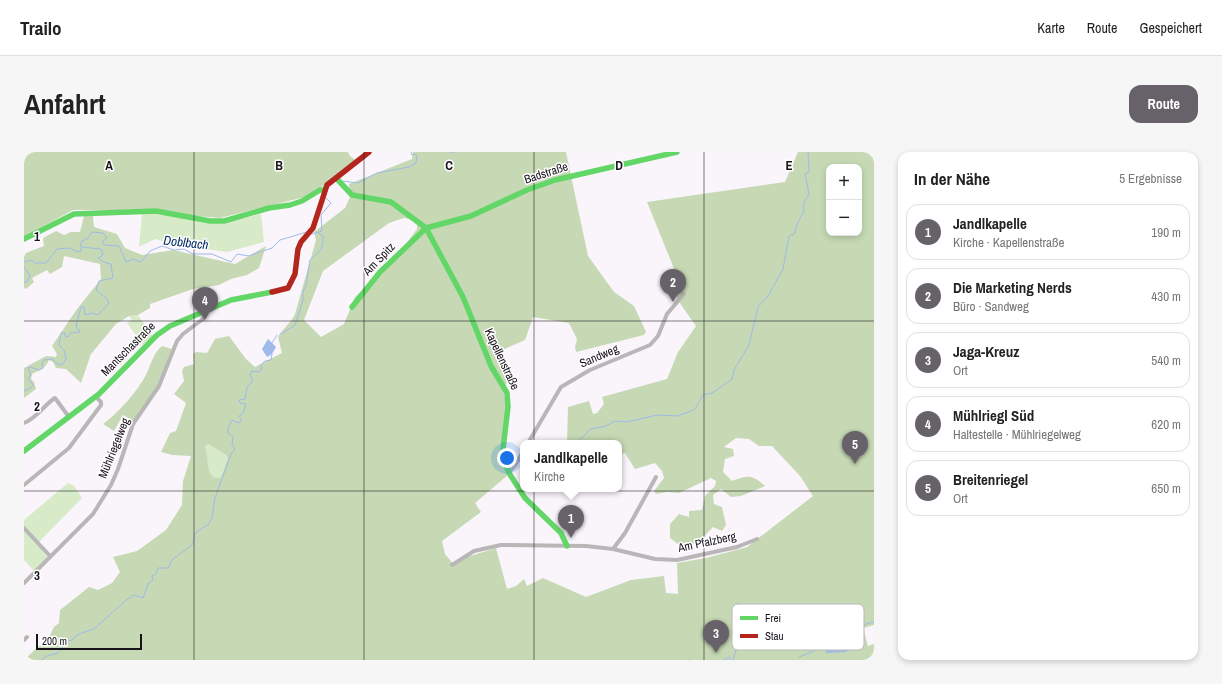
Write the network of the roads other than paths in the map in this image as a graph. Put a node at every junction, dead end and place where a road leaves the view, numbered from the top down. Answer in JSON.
{"nodes":[{"id":1,"x":369,"y":152,"type":"edge"},
{"id":2,"x":677,"y":152,"type":"edge"},
{"id":3,"x":337,"y":179,"type":"junction"},
{"id":4,"x":325,"y":190,"type":"junction"},
{"id":5,"x":426,"y":228,"type":"junction"},
{"id":6,"x":24,"y":239,"type":"edge"},
{"id":7,"x":684,"y":294,"type":"dead end"},
{"id":8,"x":352,"y":307,"type":"dead end"},
{"id":9,"x":206,"y":311,"type":"junction"},
{"id":10,"x":95,"y":396,"type":"junction"},
{"id":11,"x":69,"y":417,"type":"junction"},
{"id":12,"x":24,"y":423,"type":"edge"},
{"id":13,"x":530,"y":440,"type":"edge"},
{"id":14,"x":24,"y":450,"type":"edge"},
{"id":15,"x":520,"y":457,"type":"edge"},
{"id":16,"x":509,"y":472,"type":"junction"},
{"id":17,"x":656,"y":477,"type":"dead end"},
{"id":18,"x":24,"y":485,"type":"edge"},
{"id":19,"x":520,"y":492,"type":"edge"},
{"id":20,"x":520,"y":492,"type":"edge"},
{"id":21,"x":24,"y":528,"type":"edge"},
{"id":22,"x":757,"y":539,"type":"dead end"},
{"id":23,"x":567,"y":546,"type":"junction"},
{"id":24,"x":613,"y":549,"type":"junction"},
{"id":25,"x":50,"y":556,"type":"junction"},
{"id":26,"x":452,"y":565,"type":"dead end"},
{"id":27,"x":24,"y":583,"type":"edge"}],
"edges":[{"from":1,"to":3,"type":"street"},
{"from":2,"to":5,"type":"street","name":"Badstraße"},
{"from":3,"to":4,"type":"street"},
{"from":3,"to":5,"type":"street","name":"Kapellenstraße"},
{"from":4,"to":6,"type":"street"},
{"from":4,"to":9,"type":"street","name":"Mantschastraße"},
{"from":5,"to":8,"type":"street","name":"Am Spitz"},
{"from":5,"to":16,"type":"street","name":"Kapellenstraße"},
{"from":7,"to":13,"type":"street","name":"Sandweg"},
{"from":9,"to":10,"type":"street","name":"Mantschastraße"},
{"from":9,"to":25,"type":"street","name":"Mühlriegelweg"},
{"from":10,"to":11,"type":"street","name":"Mantschastraße"},
{"from":10,"to":18,"type":"street"},
{"from":11,"to":12,"type":"street"},
{"from":11,"to":14,"type":"street","name":"Mantschastraße"},
{"from":15,"to":16,"type":"street"},
{"from":16,"to":20,"type":"street","name":"Kapellenstraße"},
{"from":17,"to":24,"type":"street"},
{"from":19,"to":23,"type":"street","name":"Kapellenstraße"},
{"from":21,"to":25,"type":"street"},
{"from":22,"to":24,"type":"street","name":"Am Pfalzberg"},
{"from":23,"to":24,"type":"street","name":"Am Pfalzberg"},
{"from":23,"to":26,"type":"street"},
{"from":25,"to":27,"type":"street","name":"Mühlriegelweg"}]}
